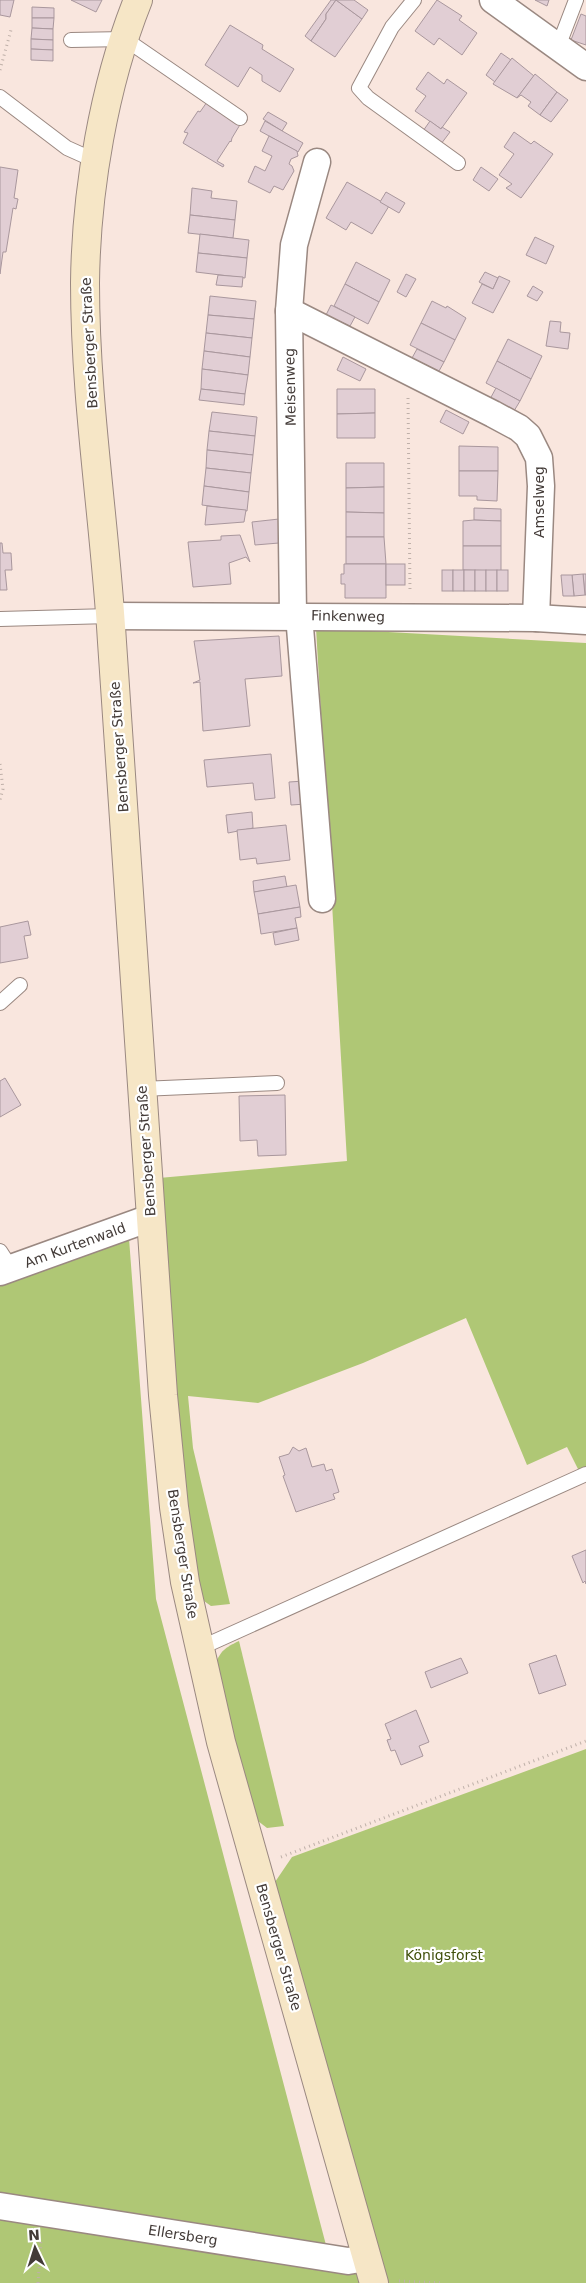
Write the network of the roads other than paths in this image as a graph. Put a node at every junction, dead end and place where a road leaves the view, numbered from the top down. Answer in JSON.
{"nodes":[{"id":1,"x":138,"y":0,"type":"edge"},
{"id":2,"x":414,"y":0,"type":"edge"},
{"id":3,"x":493,"y":0,"type":"edge"},
{"id":4,"x":576,"y":0,"type":"edge"},
{"id":5,"x":125,"y":39,"type":"junction"},
{"id":6,"x":71,"y":40,"type":"dead end"},
{"id":7,"x":558,"y":47,"type":"junction"},
{"id":8,"x":586,"y":67,"type":"edge"},
{"id":9,"x":0,"y":97,"type":"edge"},
{"id":10,"x":240,"y":118,"type":"dead end"},
{"id":11,"x":96,"y":161,"type":"junction"},
{"id":12,"x":317,"y":162,"type":"dead end"},
{"id":13,"x":458,"y":163,"type":"dead end"},
{"id":14,"x":289,"y":311,"type":"junction"},
{"id":15,"x":296,"y":615,"type":"junction"},
{"id":16,"x":110,"y":616,"type":"junction"},
{"id":17,"x":536,"y":618,"type":"junction"},
{"id":18,"x":0,"y":619,"type":"edge"},
{"id":19,"x":586,"y":622,"type":"edge"},
{"id":20,"x":322,"y":899,"type":"dead end"},
{"id":21,"x":20,"y":985,"type":"dead end"},
{"id":22,"x":0,"y":1003,"type":"edge"},
{"id":23,"x":277,"y":1083,"type":"dead end"},
{"id":24,"x":141,"y":1088,"type":"junction"},
{"id":25,"x":150,"y":1218,"type":"junction"},
{"id":26,"x":4,"y":1264,"type":"edge"},
{"id":27,"x":586,"y":1474,"type":"edge"},
{"id":28,"x":200,"y":1648,"type":"junction"},
{"id":29,"x":0,"y":2206,"type":"edge"},
{"id":30,"x":371,"y":2274,"type":"edge"}],
"edges":[{"from":1,"to":5,"type":"main road","name":"Bensberger Straße"},
{"from":2,"to":13,"type":"lane"},
{"from":3,"to":7,"type":"street"},
{"from":4,"to":7,"type":"lane"},
{"from":5,"to":6,"type":"lane"},
{"from":5,"to":10,"type":"lane"},
{"from":5,"to":11,"type":"main road","name":"Bensberger Straße"},
{"from":7,"to":8,"type":"street"},
{"from":9,"to":11,"type":"lane"},
{"from":11,"to":16,"type":"main road","name":"Bensberger Straße"},
{"from":12,"to":14,"type":"street","name":"Meisenweg"},
{"from":14,"to":15,"type":"street","name":"Meisenweg"},
{"from":14,"to":17,"type":"street","name":"Amselweg"},
{"from":15,"to":16,"type":"street","name":"Finkenweg"},
{"from":15,"to":17,"type":"street","name":"Finkenweg"},
{"from":15,"to":20,"type":"street"},
{"from":16,"to":18,"type":"lane"},
{"from":16,"to":24,"type":"main road","name":"Bensberger Straße"},
{"from":17,"to":19,"type":"street","name":"Finkenweg"},
{"from":21,"to":22,"type":"lane"},
{"from":23,"to":24,"type":"lane"},
{"from":24,"to":25,"type":"main road","name":"Bensberger Straße"},
{"from":25,"to":26,"type":"street","name":"Am Kurtenwald"},
{"from":25,"to":28,"type":"main road","name":"Bensberger Straße"},
{"from":27,"to":28,"type":"lane"},
{"from":28,"to":30,"type":"main road","name":"Bensberger Straße"},
{"from":29,"to":30,"type":"street","name":"Ellersberg"}]}
